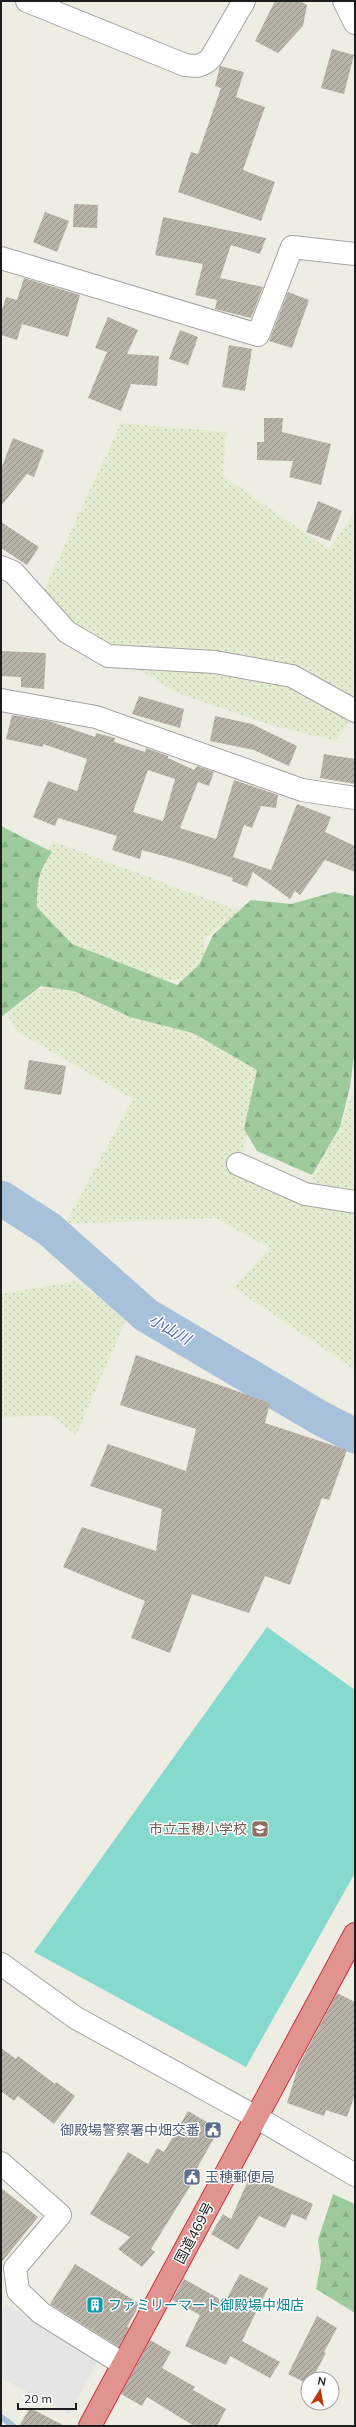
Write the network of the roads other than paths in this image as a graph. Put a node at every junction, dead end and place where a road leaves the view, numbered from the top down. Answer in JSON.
{"nodes":[{"id":1,"x":27,"y":1,"type":"edge"},
{"id":2,"x":244,"y":1,"type":"edge"},
{"id":3,"x":344,"y":1,"type":"edge"},
{"id":4,"x":355,"y":23,"type":"edge"},
{"id":5,"x":355,"y":254,"type":"edge"},
{"id":6,"x":1,"y":258,"type":"edge"},
{"id":7,"x":1,"y":567,"type":"edge"},
{"id":8,"x":1,"y":700,"type":"edge"},
{"id":9,"x":355,"y":710,"type":"edge"},
{"id":10,"x":355,"y":798,"type":"edge"},
{"id":11,"x":238,"y":1164,"type":"dead end"},
{"id":12,"x":355,"y":1202,"type":"edge"},
{"id":13,"x":355,"y":1934,"type":"edge"},
{"id":14,"x":1,"y":1964,"type":"edge"},
{"id":15,"x":256,"y":2117,"type":"junction"},
{"id":16,"x":1,"y":2163,"type":"edge"},
{"id":17,"x":355,"y":2175,"type":"edge"},
{"id":18,"x":123,"y":2364,"type":"junction"},
{"id":19,"x":90,"y":2426,"type":"edge"}],
"edges":[{"from":1,"to":2,"type":"street"},
{"from":3,"to":4,"type":"street"},
{"from":5,"to":6,"type":"street"},
{"from":7,"to":9,"type":"street"},
{"from":8,"to":10,"type":"street"},
{"from":11,"to":12,"type":"street"},
{"from":13,"to":15,"type":"highway","name":"国道469号"},
{"from":14,"to":15,"type":"street"},
{"from":15,"to":17,"type":"street"},
{"from":15,"to":18,"type":"highway","name":"国道469号"},
{"from":16,"to":18,"type":"street"},
{"from":18,"to":19,"type":"highway","name":"国道469号"}]}
